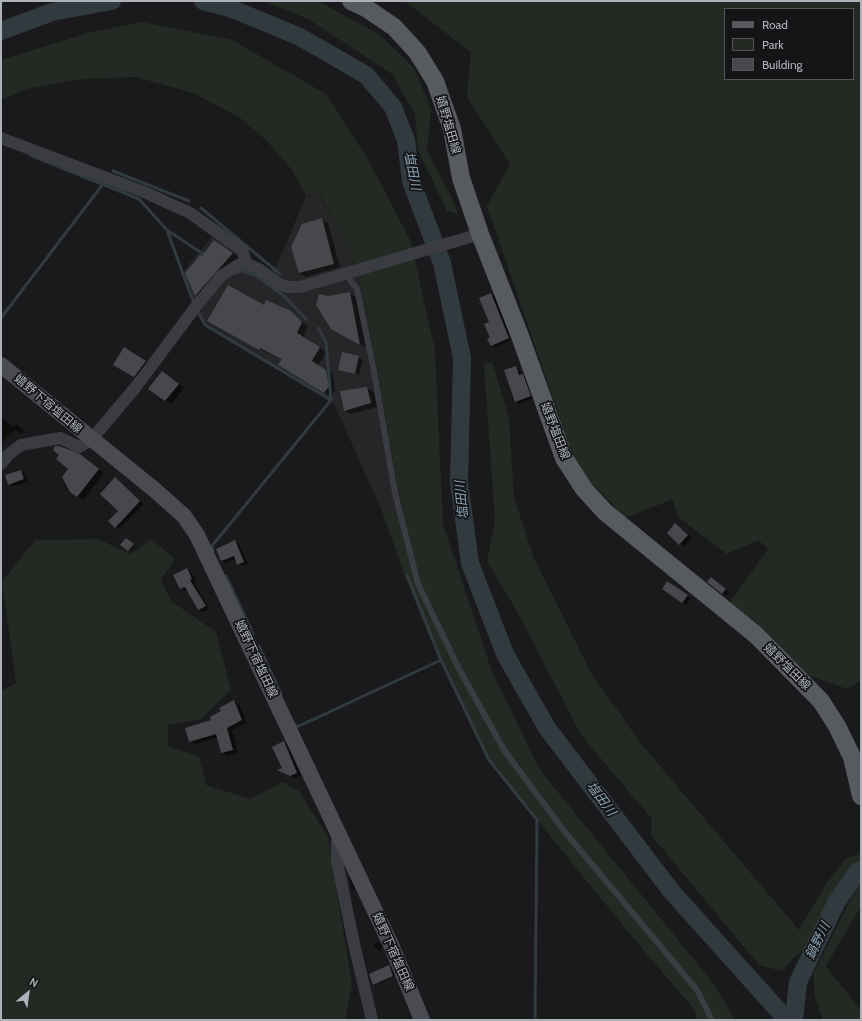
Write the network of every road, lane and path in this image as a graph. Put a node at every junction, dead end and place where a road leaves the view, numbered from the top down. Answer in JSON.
{"nodes":[{"id":1,"x":351,"y":1,"type":"edge"},
{"id":2,"x":1,"y":138,"type":"edge"},
{"id":3,"x":473,"y":236,"type":"junction"},
{"id":4,"x":247,"y":264,"type":"junction"},
{"id":5,"x":348,"y":272,"type":"junction"},
{"id":6,"x":1,"y":365,"type":"edge"},
{"id":7,"x":91,"y":440,"type":"junction"},
{"id":8,"x":1,"y":464,"type":"edge"},
{"id":9,"x":861,"y":796,"type":"edge"},
{"id":10,"x":337,"y":832,"type":"junction"},
{"id":11,"x":372,"y":1020,"type":"edge"},
{"id":12,"x":422,"y":1020,"type":"edge"},
{"id":13,"x":712,"y":1020,"type":"edge"}],
"edges":[{"from":1,"to":3,"type":"main road","name":"嬉野塩田線"},
{"from":2,"to":4,"type":"street"},
{"from":3,"to":5,"type":"street"},
{"from":3,"to":9,"type":"main road","name":"嬉野塩田線"},
{"from":4,"to":5,"type":"street"},
{"from":4,"to":7,"type":"street"},
{"from":5,"to":13,"type":"lane"},
{"from":6,"to":7,"type":"main road","name":"嬉野下宿塩田線"},
{"from":7,"to":8,"type":"street"},
{"from":7,"to":10,"type":"main road","name":"嬉野下宿塩田線"},
{"from":10,"to":11,"type":"street"},
{"from":10,"to":12,"type":"main road","name":"嬉野下宿塩田線"}]}
